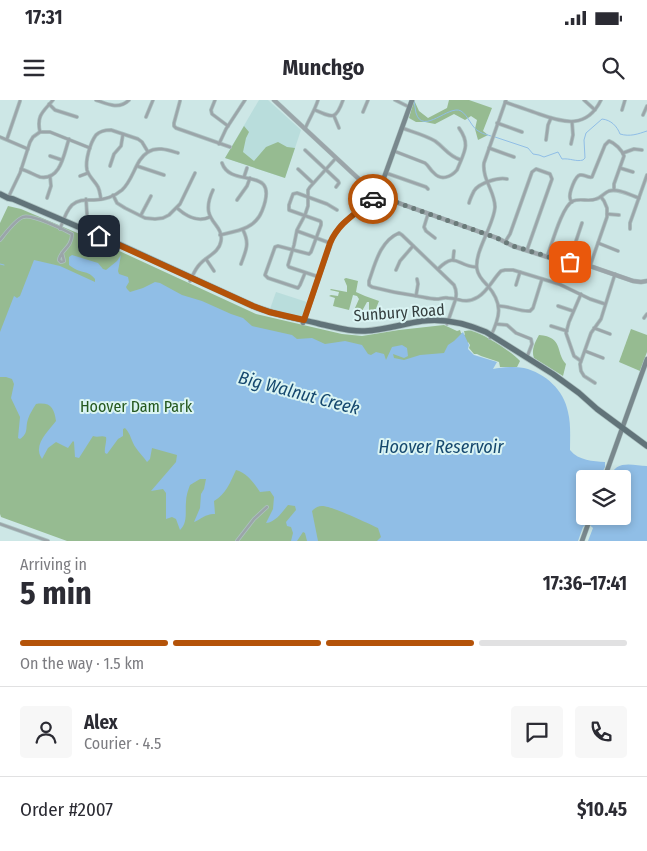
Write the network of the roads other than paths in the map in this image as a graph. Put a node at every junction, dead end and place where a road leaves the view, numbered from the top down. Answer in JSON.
{"nodes":[{"id":1,"x":53,"y":100,"type":"edge"},
{"id":2,"x":96,"y":100,"type":"edge"},
{"id":3,"x":128,"y":100,"type":"edge"},
{"id":4,"x":153,"y":100,"type":"edge"},
{"id":5,"x":215,"y":100,"type":"edge"},
{"id":6,"x":245,"y":100,"type":"edge"},
{"id":7,"x":274,"y":100,"type":"edge"},
{"id":8,"x":318,"y":100,"type":"edge"},
{"id":9,"x":343,"y":100,"type":"edge"},
{"id":10,"x":368,"y":100,"type":"edge"},
{"id":11,"x":395,"y":100,"type":"edge"},
{"id":12,"x":584,"y":100,"type":"edge"},
{"id":13,"x":601,"y":100,"type":"edge"},
{"id":14,"x":625,"y":100,"type":"edge"},
{"id":15,"x":20,"y":101,"type":"edge"},
{"id":16,"x":103,"y":101,"type":"edge"},
{"id":17,"x":180,"y":101,"type":"edge"},
{"id":18,"x":505,"y":101,"type":"edge"},
{"id":19,"x":411,"y":103,"type":"edge"},
{"id":20,"x":49,"y":104,"type":"junction"},
{"id":21,"x":123,"y":104,"type":"junction"},
{"id":22,"x":647,"y":106,"type":"edge"},
{"id":23,"x":124,"y":109,"type":"dead end"},
{"id":24,"x":315,"y":110,"type":"junction"},
{"id":25,"x":595,"y":110,"type":"junction"},
{"id":26,"x":622,"y":110,"type":"dead end"},
{"id":27,"x":362,"y":112,"type":"dead end"},
{"id":28,"x":334,"y":116,"type":"junction"},
{"id":29,"x":644,"y":116,"type":"dead end"},
{"id":30,"x":76,"y":117,"type":"dead end"},
{"id":31,"x":146,"y":117,"type":"dead end"},
{"id":32,"x":550,"y":118,"type":"junction"},
{"id":33,"x":572,"y":122,"type":"junction"},
{"id":34,"x":497,"y":123,"type":"junction"},
{"id":35,"x":228,"y":126,"type":"junction"},
{"id":36,"x":339,"y":128,"type":"dead end"},
{"id":37,"x":402,"y":128,"type":"junction"},
{"id":38,"x":459,"y":128,"type":"dead end"},
{"id":39,"x":305,"y":129,"type":"junction"},
{"id":40,"x":40,"y":132,"type":"junction"},
{"id":41,"x":522,"y":132,"type":"dead end"},
{"id":42,"x":122,"y":134,"type":"junction"},
{"id":43,"x":0,"y":137,"type":"edge"},
{"id":44,"x":7,"y":139,"type":"junction"},
{"id":45,"x":69,"y":139,"type":"junction"},
{"id":46,"x":546,"y":140,"type":"dead end"},
{"id":47,"x":220,"y":144,"type":"junction"},
{"id":48,"x":571,"y":144,"type":"dead end"},
{"id":49,"x":230,"y":147,"type":"dead end"},
{"id":50,"x":90,"y":148,"type":"junction"},
{"id":51,"x":489,"y":148,"type":"junction"},
{"id":52,"x":28,"y":149,"type":"junction"},
{"id":53,"x":305,"y":150,"type":"dead end"},
{"id":54,"x":642,"y":150,"type":"dead end"},
{"id":55,"x":394,"y":151,"type":"junction"},
{"id":56,"x":148,"y":152,"type":"junction"},
{"id":57,"x":178,"y":153,"type":"dead end"},
{"id":58,"x":623,"y":153,"type":"junction"},
{"id":59,"x":50,"y":156,"type":"dead end"},
{"id":60,"x":514,"y":157,"type":"dead end"},
{"id":61,"x":336,"y":158,"type":"junction"},
{"id":62,"x":62,"y":160,"type":"junction"},
{"id":63,"x":461,"y":160,"type":"junction"},
{"id":64,"x":222,"y":163,"type":"dead end"},
{"id":65,"x":110,"y":166,"type":"dead end"},
{"id":66,"x":137,"y":166,"type":"junction"},
{"id":67,"x":247,"y":168,"type":"dead end"},
{"id":68,"x":620,"y":168,"type":"junction"},
{"id":69,"x":21,"y":169,"type":"junction"},
{"id":70,"x":298,"y":169,"type":"dead end"},
{"id":71,"x":325,"y":169,"type":"junction"},
{"id":72,"x":633,"y":172,"type":"dead end"},
{"id":73,"x":88,"y":173,"type":"junction"},
{"id":74,"x":195,"y":173,"type":"dead end"},
{"id":75,"x":386,"y":173,"type":"junction"},
{"id":76,"x":164,"y":175,"type":"dead end"},
{"id":77,"x":647,"y":175,"type":"edge"},
{"id":78,"x":50,"y":176,"type":"junction"},
{"id":79,"x":80,"y":176,"type":"dead end"},
{"id":80,"x":244,"y":177,"type":"junction"},
{"id":81,"x":250,"y":178,"type":"junction"},
{"id":82,"x":507,"y":179,"type":"dead end"},
{"id":83,"x":313,"y":182,"type":"junction"},
{"id":84,"x":487,"y":182,"type":"junction"},
{"id":85,"x":336,"y":187,"type":"dead end"},
{"id":86,"x":428,"y":189,"type":"dead end"},
{"id":87,"x":213,"y":190,"type":"dead end"},
{"id":88,"x":614,"y":190,"type":"junction"},
{"id":89,"x":0,"y":194,"type":"edge"},
{"id":90,"x":113,"y":195,"type":"junction"},
{"id":91,"x":376,"y":195,"type":"junction"},
{"id":92,"x":150,"y":196,"type":"dead end"},
{"id":93,"x":308,"y":197,"type":"junction"},
{"id":94,"x":601,"y":197,"type":"junction"},
{"id":95,"x":8,"y":198,"type":"junction"},
{"id":96,"x":47,"y":198,"type":"dead end"},
{"id":97,"x":639,"y":198,"type":"junction"},
{"id":98,"x":101,"y":199,"type":"junction"},
{"id":99,"x":86,"y":200,"type":"junction"},
{"id":100,"x":237,"y":200,"type":"dead end"},
{"id":101,"x":572,"y":202,"type":"junction"},
{"id":102,"x":469,"y":203,"type":"dead end"},
{"id":103,"x":177,"y":208,"type":"junction"},
{"id":104,"x":337,"y":210,"type":"dead end"},
{"id":105,"x":86,"y":214,"type":"dead end"},
{"id":106,"x":428,"y":214,"type":"junction"},
{"id":107,"x":607,"y":214,"type":"junction"},
{"id":108,"x":306,"y":215,"type":"junction"},
{"id":109,"x":619,"y":215,"type":"dead end"},
{"id":110,"x":140,"y":216,"type":"junction"},
{"id":111,"x":210,"y":218,"type":"junction"},
{"id":112,"x":582,"y":223,"type":"dead end"},
{"id":113,"x":62,"y":224,"type":"junction"},
{"id":114,"x":630,"y":229,"type":"dead end"},
{"id":115,"x":243,"y":230,"type":"junction"},
{"id":116,"x":297,"y":231,"type":"junction"},
{"id":117,"x":486,"y":234,"type":"junction"},
{"id":118,"x":220,"y":235,"type":"junction"},
{"id":119,"x":316,"y":238,"type":"junction"},
{"id":120,"x":434,"y":238,"type":"dead end"},
{"id":121,"x":0,"y":240,"type":"edge"},
{"id":122,"x":505,"y":242,"type":"junction"},
{"id":123,"x":330,"y":243,"type":"junction"},
{"id":124,"x":598,"y":243,"type":"junction"},
{"id":125,"x":413,"y":246,"type":"junction"},
{"id":126,"x":293,"y":250,"type":"junction"},
{"id":127,"x":527,"y":250,"type":"junction"},
{"id":128,"x":454,"y":251,"type":"dead end"},
{"id":129,"x":618,"y":251,"type":"dead end"},
{"id":130,"x":62,"y":253,"type":"dead end"},
{"id":131,"x":547,"y":257,"type":"junction"},
{"id":132,"x":206,"y":259,"type":"junction"},
{"id":133,"x":453,"y":260,"type":"junction"},
{"id":134,"x":570,"y":262,"type":"junction"},
{"id":135,"x":241,"y":264,"type":"dead end"},
{"id":136,"x":590,"y":266,"type":"junction"},
{"id":137,"x":476,"y":267,"type":"junction"},
{"id":138,"x":438,"y":269,"type":"junction"},
{"id":139,"x":396,"y":270,"type":"dead end"},
{"id":140,"x":214,"y":271,"type":"dead end"},
{"id":141,"x":520,"y":272,"type":"junction"},
{"id":142,"x":305,"y":273,"type":"junction"},
{"id":143,"x":615,"y":274,"type":"junction"},
{"id":144,"x":318,"y":277,"type":"junction"},
{"id":145,"x":417,"y":279,"type":"dead end"},
{"id":146,"x":542,"y":279,"type":"junction"},
{"id":147,"x":191,"y":280,"type":"junction"},
{"id":148,"x":647,"y":281,"type":"edge"},
{"id":149,"x":516,"y":285,"type":"dead end"},
{"id":150,"x":489,"y":287,"type":"junction"},
{"id":151,"x":580,"y":294,"type":"junction"},
{"id":152,"x":416,"y":296,"type":"junction"},
{"id":153,"x":455,"y":300,"type":"junction"},
{"id":154,"x":605,"y":304,"type":"junction"},
{"id":155,"x":499,"y":306,"type":"junction"},
{"id":156,"x":558,"y":306,"type":"dead end"},
{"id":157,"x":573,"y":311,"type":"junction"},
{"id":158,"x":647,"y":314,"type":"edge"},
{"id":159,"x":644,"y":318,"type":"dead end"},
{"id":160,"x":303,"y":322,"type":"junction"},
{"id":161,"x":448,"y":322,"type":"junction"},
{"id":162,"x":496,"y":324,"type":"junction"},
{"id":163,"x":551,"y":326,"type":"dead end"},
{"id":164,"x":594,"y":328,"type":"junction"},
{"id":165,"x":567,"y":331,"type":"junction"},
{"id":166,"x":610,"y":334,"type":"dead end"},
{"id":167,"x":490,"y":336,"type":"junction"},
{"id":168,"x":585,"y":351,"type":"junction"},
{"id":169,"x":527,"y":357,"type":"junction"},
{"id":170,"x":603,"y":358,"type":"dead end"},
{"id":171,"x":647,"y":359,"type":"edge"},
{"id":172,"x":581,"y":361,"type":"junction"},
{"id":173,"x":644,"y":374,"type":"edge"},
{"id":174,"x":595,"y":383,"type":"dead end"},
{"id":175,"x":585,"y":400,"type":"junction"},
{"id":176,"x":622,"y":428,"type":"junction"},
{"id":177,"x":647,"y":446,"type":"edge"},
{"id":178,"x":607,"y":470,"type":"edge"},
{"id":179,"x":267,"y":507,"type":"dead end"},
{"id":180,"x":0,"y":524,"type":"edge"},
{"id":181,"x":588,"y":525,"type":"edge"},
{"id":182,"x":48,"y":541,"type":"edge"},
{"id":183,"x":237,"y":541,"type":"edge"},
{"id":184,"x":582,"y":541,"type":"edge"}],
"edges":[{"from":1,"to":20,"type":"street"},
{"from":2,"to":16,"type":"street"},
{"from":3,"to":21,"type":"street"},
{"from":4,"to":31,"type":"street"},
{"from":5,"to":35,"type":"street"},
{"from":6,"to":35,"type":"street"},
{"from":7,"to":39,"type":"street"},
{"from":8,"to":24,"type":"street"},
{"from":9,"to":28,"type":"street"},
{"from":10,"to":27,"type":"street"},
{"from":11,"to":19,"type":"street"},
{"from":12,"to":25,"type":"street"},
{"from":13,"to":25,"type":"street"},
{"from":14,"to":26,"type":"street"},
{"from":15,"to":44,"type":"street"},
{"from":16,"to":21,"type":"street"},
{"from":17,"to":47,"type":"street"},
{"from":18,"to":32,"type":"street"},
{"from":18,"to":34,"type":"street"},
{"from":19,"to":37,"type":"main road"},
{"from":20,"to":30,"type":"street"},
{"from":20,"to":40,"type":"street"},
{"from":21,"to":23,"type":"street"},
{"from":22,"to":29,"type":"street"},
{"from":24,"to":28,"type":"street"},
{"from":24,"to":39,"type":"street"},
{"from":25,"to":33,"type":"street"},
{"from":28,"to":36,"type":"street"},
{"from":32,"to":33,"type":"street"},
{"from":32,"to":46,"type":"street"},
{"from":33,"to":48,"type":"street"},
{"from":34,"to":41,"type":"street"},
{"from":34,"to":51,"type":"street"},
{"from":35,"to":47,"type":"street"},
{"from":37,"to":55,"type":"main road"},
{"from":37,"to":63,"type":"street"},
{"from":38,"to":63,"type":"street"},
{"from":39,"to":61,"type":"street"},
{"from":40,"to":45,"type":"street"},
{"from":40,"to":52,"type":"street"},
{"from":42,"to":50,"type":"street"},
{"from":42,"to":56,"type":"street"},
{"from":42,"to":65,"type":"street"},
{"from":43,"to":44,"type":"street"},
{"from":44,"to":52,"type":"street"},
{"from":45,"to":50,"type":"street"},
{"from":45,"to":62,"type":"street"},
{"from":47,"to":49,"type":"street"},
{"from":50,"to":73,"type":"street"},
{"from":51,"to":60,"type":"street"},
{"from":51,"to":84,"type":"street"},
{"from":52,"to":69,"type":"street"},
{"from":53,"to":71,"type":"street"},
{"from":54,"to":58,"type":"street"},
{"from":55,"to":63,"type":"street"},
{"from":55,"to":75,"type":"main road"},
{"from":56,"to":57,"type":"street"},
{"from":56,"to":66,"type":"street"},
{"from":58,"to":68,"type":"street"},
{"from":58,"to":101,"type":"street"},
{"from":59,"to":62,"type":"street"},
{"from":61,"to":71,"type":"street"},
{"from":61,"to":91,"type":"street"},
{"from":62,"to":78,"type":"street"},
{"from":64,"to":80,"type":"street"},
{"from":66,"to":76,"type":"street"},
{"from":66,"to":90,"type":"street"},
{"from":67,"to":80,"type":"street"},
{"from":68,"to":72,"type":"street"},
{"from":68,"to":88,"type":"street"},
{"from":69,"to":78,"type":"street"},
{"from":69,"to":95,"type":"street"},
{"from":70,"to":83,"type":"street"},
{"from":71,"to":83,"type":"street"},
{"from":71,"to":85,"type":"street"},
{"from":73,"to":79,"type":"street"},
{"from":73,"to":98,"type":"street"},
{"from":74,"to":103,"type":"street"},
{"from":75,"to":86,"type":"street"},
{"from":75,"to":91,"type":"main road"},
{"from":77,"to":97,"type":"street"},
{"from":78,"to":96,"type":"street"},
{"from":80,"to":81,"type":"street"},
{"from":81,"to":100,"type":"street"},
{"from":81,"to":115,"type":"street"},
{"from":82,"to":84,"type":"street"},
{"from":83,"to":93,"type":"street"},
{"from":84,"to":102,"type":"street"},
{"from":84,"to":117,"type":"street"},
{"from":87,"to":111,"type":"street"},
{"from":88,"to":94,"type":"street"},
{"from":88,"to":97,"type":"street"},
{"from":89,"to":95,"type":"main road","name":"Sunbury Road"},
{"from":90,"to":98,"type":"street"},
{"from":90,"to":110,"type":"street"},
{"from":91,"to":106,"type":"street"},
{"from":91,"to":123,"type":"main road"},
{"from":92,"to":110,"type":"street"},
{"from":93,"to":104,"type":"street"},
{"from":93,"to":108,"type":"street"},
{"from":93,"to":108,"type":"street"},
{"from":94,"to":101,"type":"street"},
{"from":94,"to":107,"type":"street"},
{"from":95,"to":113,"type":"main road","name":"Sunbury Road"},
{"from":95,"to":113,"type":"main road","name":"Sunbury Road"},
{"from":97,"to":114,"type":"street"},
{"from":98,"to":99,"type":"street"},
{"from":99,"to":105,"type":"street"},
{"from":99,"to":113,"type":"street"},
{"from":101,"to":131,"type":"street"},
{"from":103,"to":110,"type":"street"},
{"from":103,"to":111,"type":"street"},
{"from":106,"to":117,"type":"street"},
{"from":106,"to":120,"type":"street"},
{"from":107,"to":109,"type":"street"},
{"from":107,"to":124,"type":"street"},
{"from":108,"to":116,"type":"street"},
{"from":108,"to":119,"type":"street"},
{"from":111,"to":118,"type":"street"},
{"from":112,"to":134,"type":"street"},
{"from":113,"to":121,"type":"street"},
{"from":113,"to":130,"type":"street"},
{"from":113,"to":147,"type":"main road","name":"Sunbury Road"},
{"from":113,"to":147,"type":"main road","name":"Sunbury Road"},
{"from":115,"to":118,"type":"street"},
{"from":115,"to":135,"type":"street"},
{"from":116,"to":119,"type":"street"},
{"from":116,"to":126,"type":"street"},
{"from":117,"to":122,"type":"street"},
{"from":117,"to":137,"type":"street"},
{"from":118,"to":132,"type":"street"},
{"from":119,"to":123,"type":"street"},
{"from":119,"to":126,"type":"street"},
{"from":122,"to":127,"type":"street"},
{"from":122,"to":127,"type":"street"},
{"from":123,"to":144,"type":"main road"},
{"from":124,"to":129,"type":"street"},
{"from":124,"to":136,"type":"street"},
{"from":125,"to":138,"type":"street"},
{"from":125,"to":139,"type":"street"},
{"from":125,"to":152,"type":"street"},
{"from":126,"to":142,"type":"street"},
{"from":126,"to":142,"type":"street"},
{"from":127,"to":131,"type":"street"},
{"from":128,"to":133,"type":"street"},
{"from":131,"to":134,"type":"street"},
{"from":132,"to":140,"type":"street"},
{"from":132,"to":147,"type":"street"},
{"from":133,"to":137,"type":"street"},
{"from":133,"to":138,"type":"street"},
{"from":134,"to":136,"type":"street"},
{"from":136,"to":143,"type":"street"},
{"from":137,"to":150,"type":"street"},
{"from":138,"to":153,"type":"street"},
{"from":141,"to":146,"type":"street"},
{"from":141,"to":149,"type":"street"},
{"from":141,"to":150,"type":"street"},
{"from":142,"to":144,"type":"street"},
{"from":143,"to":148,"type":"street"},
{"from":143,"to":154,"type":"street"},
{"from":144,"to":160,"type":"main road"},
{"from":145,"to":152,"type":"street"},
{"from":146,"to":151,"type":"street"},
{"from":146,"to":155,"type":"street"},
{"from":147,"to":160,"type":"main road","name":"Sunbury Road"},
{"from":147,"to":160,"type":"main road","name":"Sunbury Road"},
{"from":150,"to":153,"type":"street"},
{"from":150,"to":155,"type":"street"},
{"from":151,"to":154,"type":"street"},
{"from":151,"to":157,"type":"street"},
{"from":152,"to":153,"type":"street"},
{"from":153,"to":161,"type":"street"},
{"from":154,"to":164,"type":"street"},
{"from":155,"to":162,"type":"street"},
{"from":156,"to":157,"type":"street"},
{"from":157,"to":165,"type":"street"},
{"from":158,"to":159,"type":"street"},
{"from":160,"to":161,"type":"main road","name":"Sunbury Road"},
{"from":160,"to":161,"type":"main road","name":"Sunbury Road"},
{"from":161,"to":167,"type":"main road","name":"Sunbury Road"},
{"from":162,"to":167,"type":"street"},
{"from":162,"to":169,"type":"street"},
{"from":163,"to":165,"type":"street"},
{"from":164,"to":166,"type":"street"},
{"from":164,"to":168,"type":"street"},
{"from":165,"to":172,"type":"street"},
{"from":167,"to":169,"type":"main road","name":"Sunbury Road"},
{"from":167,"to":175,"type":"main road","name":"Sunbury Road"},
{"from":168,"to":170,"type":"street"},
{"from":168,"to":172,"type":"street"},
{"from":169,"to":175,"type":"main road","name":"Sunbury Road"},
{"from":171,"to":173,"type":"main road"},
{"from":172,"to":174,"type":"street"},
{"from":173,"to":176,"type":"main road"},
{"from":175,"to":176,"type":"main road","name":"Sunbury Road"},
{"from":176,"to":177,"type":"main road","name":"Sunbury Road"},
{"from":176,"to":178,"type":"main road"},
{"from":179,"to":183,"type":"street"},
{"from":180,"to":182,"type":"street"},
{"from":181,"to":184,"type":"main road"}]}
